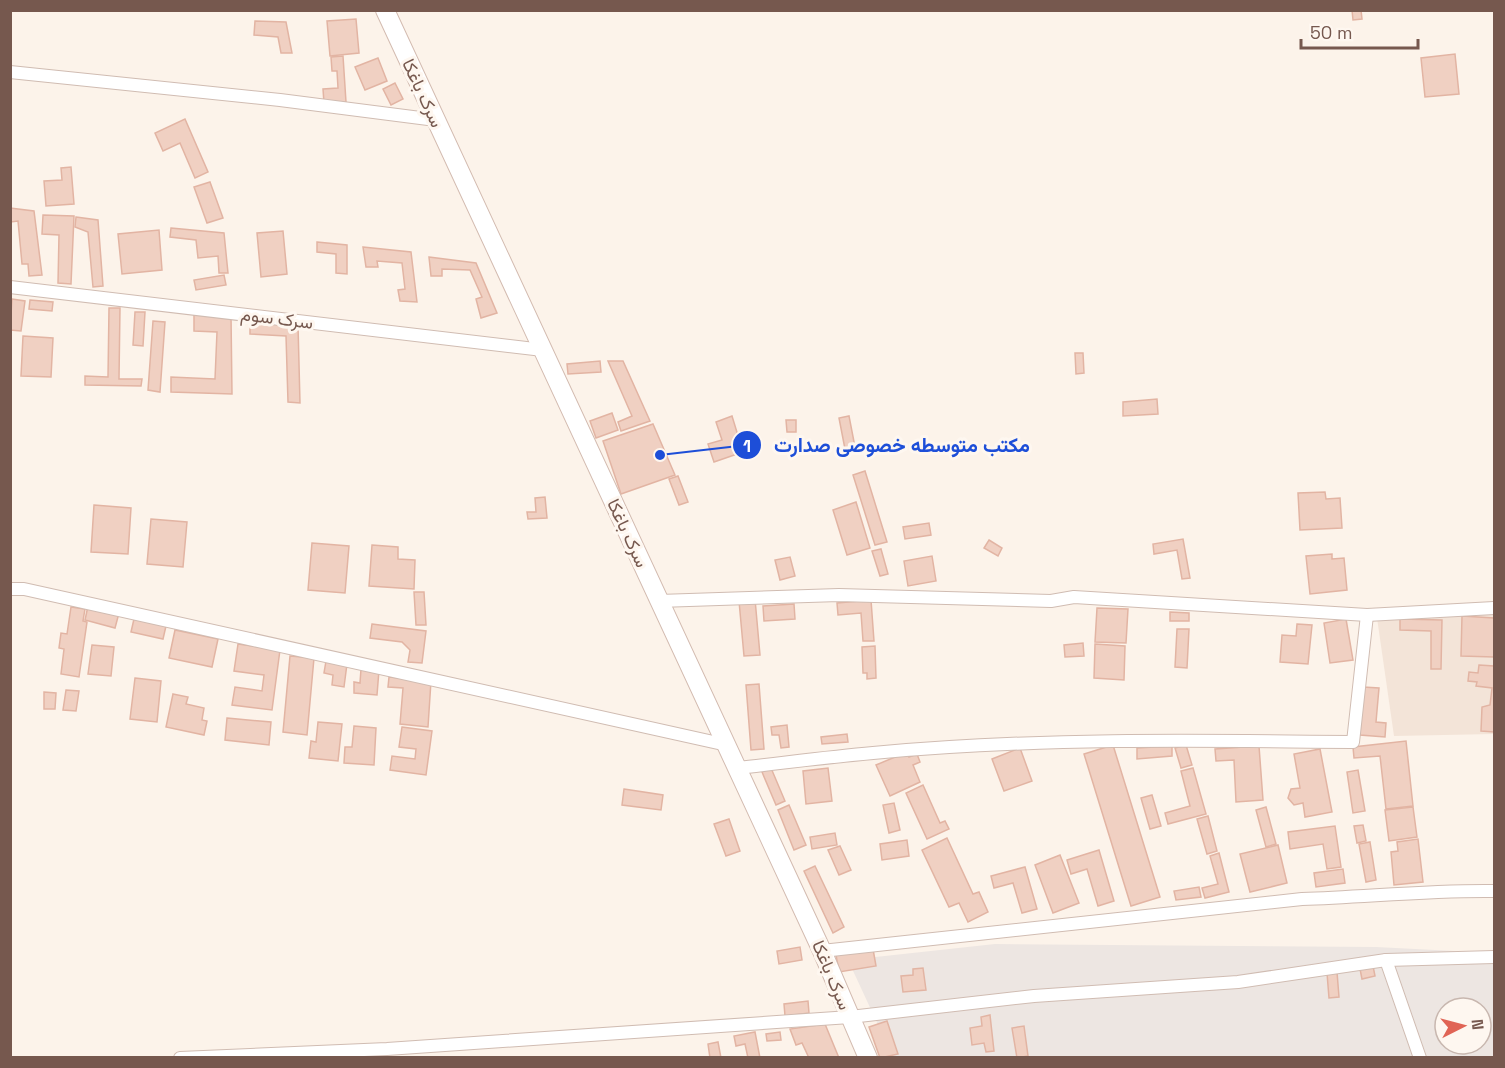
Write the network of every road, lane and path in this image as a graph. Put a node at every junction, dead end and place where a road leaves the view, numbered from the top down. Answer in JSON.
{"nodes":[{"id":1,"x":385,"y":10,"type":"edge"},
{"id":2,"x":10,"y":72,"type":"edge"},
{"id":3,"x":436,"y":120,"type":"junction"},
{"id":4,"x":10,"y":287,"type":"edge"},
{"id":5,"x":543,"y":350,"type":"junction"},
{"id":6,"x":10,"y":589,"type":"edge"},
{"id":7,"x":659,"y":601,"type":"junction"},
{"id":8,"x":1494,"y":608,"type":"edge"},
{"id":9,"x":1367,"y":615,"type":"junction"},
{"id":10,"x":726,"y":745,"type":"junction"},
{"id":11,"x":737,"y":768,"type":"junction"},
{"id":12,"x":1494,"y":891,"type":"edge"},
{"id":13,"x":822,"y":951,"type":"junction"},
{"id":14,"x":1494,"y":957,"type":"edge"},
{"id":15,"x":1386,"y":960,"type":"junction"},
{"id":16,"x":850,"y":1017,"type":"junction"},
{"id":17,"x":180,"y":1058,"type":"edge"},
{"id":18,"x":868,"y":1058,"type":"edge"},
{"id":19,"x":1420,"y":1058,"type":"edge"}],
"edges":[{"from":1,"to":3,"type":"street","name":"سرک باغکا"},
{"from":2,"to":3,"type":"street"},
{"from":3,"to":5,"type":"street","name":"سرک باغکا"},
{"from":4,"to":5,"type":"street","name":"سرک سوم"},
{"from":5,"to":7,"type":"street","name":"سرک باغکا"},
{"from":6,"to":10,"type":"street"},
{"from":7,"to":9,"type":"street"},
{"from":7,"to":10,"type":"street","name":"سرک باغکا"},
{"from":8,"to":9,"type":"street"},
{"from":9,"to":11,"type":"street"},
{"from":10,"to":11,"type":"street","name":"سرک باغکا"},
{"from":11,"to":13,"type":"street","name":"سرک باغکا"},
{"from":12,"to":13,"type":"street"},
{"from":13,"to":16,"type":"street","name":"سرک باغکا"},
{"from":14,"to":15,"type":"street"},
{"from":15,"to":16,"type":"street"},
{"from":15,"to":19,"type":"street"},
{"from":16,"to":17,"type":"street"},
{"from":16,"to":18,"type":"street","name":"سرک باغکا"}]}
